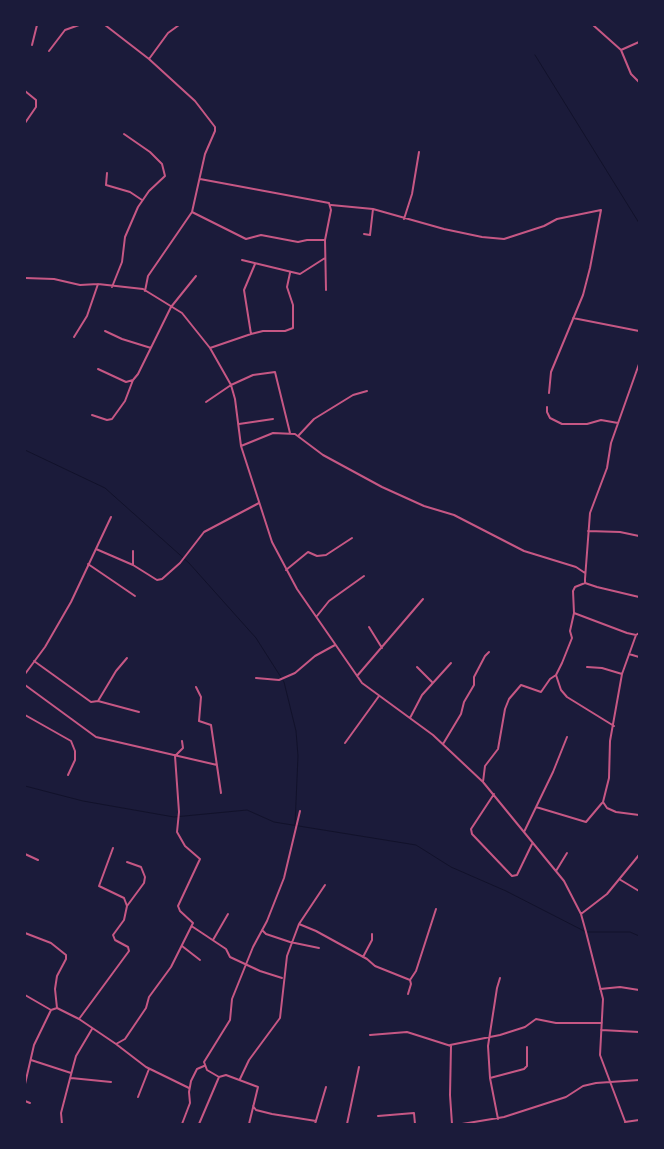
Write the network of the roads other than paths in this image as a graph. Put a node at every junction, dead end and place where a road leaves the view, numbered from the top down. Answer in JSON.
{"nodes":[{"id":1,"x":37,"y":25,"type":"edge"},
{"id":2,"x":79,"y":25,"type":"edge"},
{"id":3,"x":105,"y":25,"type":"edge"},
{"id":4,"x":178,"y":25,"type":"edge"},
{"id":5,"x":593,"y":25,"type":"edge"},
{"id":6,"x":639,"y":42,"type":"edge"},
{"id":7,"x":32,"y":45,"type":"dead end"},
{"id":8,"x":621,"y":50,"type":"junction"},
{"id":9,"x":49,"y":51,"type":"dead end"},
{"id":10,"x":149,"y":59,"type":"junction"},
{"id":11,"x":639,"y":82,"type":"edge"},
{"id":12,"x":25,"y":91,"type":"edge"},
{"id":13,"x":25,"y":124,"type":"edge"},
{"id":14,"x":124,"y":134,"type":"dead end"},
{"id":15,"x":419,"y":152,"type":"dead end"},
{"id":16,"x":107,"y":173,"type":"dead end"},
{"id":17,"x":200,"y":179,"type":"junction"},
{"id":18,"x":142,"y":200,"type":"junction"},
{"id":19,"x":331,"y":205,"type":"junction"},
{"id":20,"x":372,"y":209,"type":"junction"},
{"id":21,"x":192,"y":212,"type":"junction"},
{"id":22,"x":404,"y":219,"type":"junction"},
{"id":23,"x":364,"y":234,"type":"dead end"},
{"id":24,"x":326,"y":240,"type":"junction"},
{"id":25,"x":325,"y":258,"type":"junction"},
{"id":26,"x":242,"y":260,"type":"dead end"},
{"id":27,"x":256,"y":263,"type":"junction"},
{"id":28,"x":290,"y":273,"type":"junction"},
{"id":29,"x":196,"y":276,"type":"dead end"},
{"id":30,"x":25,"y":278,"type":"edge"},
{"id":31,"x":98,"y":284,"type":"junction"},
{"id":32,"x":112,"y":287,"type":"junction"},
{"id":33,"x":326,"y":290,"type":"dead end"},
{"id":34,"x":145,"y":292,"type":"junction"},
{"id":35,"x":171,"y":307,"type":"junction"},
{"id":36,"x":572,"y":318,"type":"junction"},
{"id":37,"x":106,"y":331,"type":"dead end"},
{"id":38,"x":639,"y":331,"type":"edge"},
{"id":39,"x":251,"y":334,"type":"junction"},
{"id":40,"x":74,"y":337,"type":"dead end"},
{"id":41,"x":151,"y":348,"type":"junction"},
{"id":42,"x":210,"y":348,"type":"junction"},
{"id":43,"x":639,"y":364,"type":"edge"},
{"id":44,"x":98,"y":369,"type":"dead end"},
{"id":45,"x":133,"y":380,"type":"junction"},
{"id":46,"x":231,"y":385,"type":"junction"},
{"id":47,"x":367,"y":391,"type":"dead end"},
{"id":48,"x":549,"y":393,"type":"dead end"},
{"id":49,"x":206,"y":402,"type":"dead end"},
{"id":50,"x":547,"y":407,"type":"dead end"},
{"id":51,"x":92,"y":415,"type":"dead end"},
{"id":52,"x":273,"y":419,"type":"dead end"},
{"id":53,"x":239,"y":424,"type":"junction"},
{"id":54,"x":618,"y":424,"type":"junction"},
{"id":55,"x":290,"y":434,"type":"junction"},
{"id":56,"x":299,"y":436,"type":"junction"},
{"id":57,"x":241,"y":446,"type":"junction"},
{"id":58,"x":259,"y":503,"type":"junction"},
{"id":59,"x":111,"y":517,"type":"dead end"},
{"id":60,"x":588,"y":531,"type":"junction"},
{"id":61,"x":639,"y":536,"type":"edge"},
{"id":62,"x":352,"y":538,"type":"dead end"},
{"id":63,"x":96,"y":549,"type":"junction"},
{"id":64,"x":133,"y":551,"type":"dead end"},
{"id":65,"x":88,"y":564,"type":"junction"},
{"id":66,"x":133,"y":565,"type":"junction"},
{"id":67,"x":286,"y":570,"type":"junction"},
{"id":68,"x":585,"y":573,"type":"junction"},
{"id":69,"x":364,"y":576,"type":"dead end"},
{"id":70,"x":585,"y":582,"type":"junction"},
{"id":71,"x":135,"y":596,"type":"dead end"},
{"id":72,"x":639,"y":597,"type":"edge"},
{"id":73,"x":423,"y":599,"type":"dead end"},
{"id":74,"x":574,"y":613,"type":"junction"},
{"id":75,"x":316,"y":616,"type":"junction"},
{"id":76,"x":369,"y":627,"type":"dead end"},
{"id":77,"x":639,"y":633,"type":"edge"},
{"id":78,"x":636,"y":636,"type":"junction"},
{"id":79,"x":335,"y":645,"type":"junction"},
{"id":80,"x":382,"y":648,"type":"junction"},
{"id":81,"x":489,"y":652,"type":"dead end"},
{"id":82,"x":629,"y":654,"type":"junction"},
{"id":83,"x":639,"y":657,"type":"edge"},
{"id":84,"x":127,"y":658,"type":"dead end"},
{"id":85,"x":34,"y":661,"type":"junction"},
{"id":86,"x":451,"y":663,"type":"dead end"},
{"id":87,"x":417,"y":667,"type":"dead end"},
{"id":88,"x":587,"y":667,"type":"dead end"},
{"id":89,"x":25,"y":674,"type":"edge"},
{"id":90,"x":622,"y":674,"type":"junction"},
{"id":91,"x":556,"y":675,"type":"junction"},
{"id":92,"x":357,"y":676,"type":"junction"},
{"id":93,"x":256,"y":678,"type":"dead end"},
{"id":94,"x":432,"y":682,"type":"junction"},
{"id":95,"x":25,"y":686,"type":"edge"},
{"id":96,"x":196,"y":687,"type":"dead end"},
{"id":97,"x":379,"y":696,"type":"junction"},
{"id":98,"x":98,"y":701,"type":"junction"},
{"id":99,"x":139,"y":712,"type":"dead end"},
{"id":100,"x":25,"y":715,"type":"edge"},
{"id":101,"x":410,"y":718,"type":"junction"},
{"id":102,"x":614,"y":726,"type":"junction"},
{"id":103,"x":566,"y":737,"type":"dead end"},
{"id":104,"x":182,"y":741,"type":"dead end"},
{"id":105,"x":345,"y":743,"type":"dead end"},
{"id":106,"x":443,"y":744,"type":"junction"},
{"id":107,"x":175,"y":756,"type":"junction"},
{"id":108,"x":216,"y":765,"type":"junction"},
{"id":109,"x":68,"y":775,"type":"dead end"},
{"id":110,"x":483,"y":782,"type":"junction"},
{"id":111,"x":221,"y":793,"type":"dead end"},
{"id":112,"x":494,"y":794,"type":"junction"},
{"id":113,"x":603,"y":802,"type":"junction"},
{"id":114,"x":536,"y":807,"type":"junction"},
{"id":115,"x":300,"y":811,"type":"dead end"},
{"id":116,"x":639,"y":815,"type":"edge"},
{"id":117,"x":524,"y":832,"type":"junction"},
{"id":118,"x":532,"y":844,"type":"junction"},
{"id":119,"x":112,"y":848,"type":"dead end"},
{"id":120,"x":567,"y":853,"type":"dead end"},
{"id":121,"x":25,"y":854,"type":"edge"},
{"id":122,"x":639,"y":855,"type":"edge"},
{"id":123,"x":38,"y":860,"type":"dead end"},
{"id":124,"x":126,"y":862,"type":"dead end"},
{"id":125,"x":556,"y":871,"type":"junction"},
{"id":126,"x":619,"y":879,"type":"junction"},
{"id":127,"x":325,"y":885,"type":"dead end"},
{"id":128,"x":639,"y":891,"type":"edge"},
{"id":129,"x":127,"y":906,"type":"junction"},
{"id":130,"x":436,"y":909,"type":"dead end"},
{"id":131,"x":228,"y":914,"type":"dead end"},
{"id":132,"x":581,"y":914,"type":"junction"},
{"id":133,"x":298,"y":924,"type":"junction"},
{"id":134,"x":192,"y":927,"type":"junction"},
{"id":135,"x":262,"y":930,"type":"junction"},
{"id":136,"x":25,"y":933,"type":"edge"},
{"id":137,"x":372,"y":934,"type":"dead end"},
{"id":138,"x":213,"y":940,"type":"junction"},
{"id":139,"x":290,"y":942,"type":"junction"},
{"id":140,"x":182,"y":946,"type":"junction"},
{"id":141,"x":318,"y":948,"type":"dead end"},
{"id":142,"x":363,"y":956,"type":"junction"},
{"id":143,"x":200,"y":960,"type":"dead end"},
{"id":144,"x":247,"y":966,"type":"junction"},
{"id":145,"x":282,"y":978,"type":"junction"},
{"id":146,"x":500,"y":978,"type":"dead end"},
{"id":147,"x":410,"y":980,"type":"junction"},
{"id":148,"x":600,"y":989,"type":"junction"},
{"id":149,"x":639,"y":990,"type":"edge"},
{"id":150,"x":408,"y":994,"type":"dead end"},
{"id":151,"x":25,"y":995,"type":"edge"},
{"id":152,"x":57,"y":1008,"type":"junction"},
{"id":153,"x":51,"y":1010,"type":"junction"},
{"id":154,"x":79,"y":1020,"type":"junction"},
{"id":155,"x":602,"y":1023,"type":"junction"},
{"id":156,"x":92,"y":1029,"type":"junction"},
{"id":157,"x":601,"y":1030,"type":"junction"},
{"id":158,"x":639,"y":1032,"type":"edge"},
{"id":159,"x":370,"y":1035,"type":"dead end"},
{"id":160,"x":489,"y":1037,"type":"junction"},
{"id":161,"x":116,"y":1044,"type":"junction"},
{"id":162,"x":450,"y":1045,"type":"junction"},
{"id":163,"x":527,"y":1047,"type":"dead end"},
{"id":164,"x":31,"y":1060,"type":"junction"},
{"id":165,"x":204,"y":1066,"type":"junction"},
{"id":166,"x":360,"y":1066,"type":"dead end"},
{"id":167,"x":149,"y":1069,"type":"junction"},
{"id":168,"x":72,"y":1074,"type":"junction"},
{"id":169,"x":220,"y":1077,"type":"junction"},
{"id":170,"x":71,"y":1078,"type":"junction"},
{"id":171,"x":490,"y":1078,"type":"junction"},
{"id":172,"x":240,"y":1079,"type":"junction"},
{"id":173,"x":639,"y":1080,"type":"edge"},
{"id":174,"x":111,"y":1082,"type":"dead end"},
{"id":175,"x":611,"y":1083,"type":"junction"},
{"id":176,"x":25,"y":1084,"type":"edge"},
{"id":177,"x":326,"y":1087,"type":"dead end"},
{"id":178,"x":189,"y":1088,"type":"junction"},
{"id":179,"x":138,"y":1096,"type":"dead end"},
{"id":180,"x":25,"y":1101,"type":"edge"},
{"id":181,"x":30,"y":1103,"type":"dead end"},
{"id":182,"x":253,"y":1106,"type":"junction"},
{"id":183,"x":256,"y":1110,"type":"junction"},
{"id":184,"x":251,"y":1112,"type":"junction"},
{"id":185,"x":378,"y":1116,"type":"dead end"},
{"id":186,"x":498,"y":1119,"type":"junction"},
{"id":187,"x":494,"y":1120,"type":"junction"},
{"id":188,"x":639,"y":1120,"type":"edge"},
{"id":189,"x":315,"y":1122,"type":"edge"},
{"id":190,"x":625,"y":1123,"type":"edge"},
{"id":191,"x":62,"y":1124,"type":"edge"},
{"id":192,"x":182,"y":1124,"type":"edge"},
{"id":193,"x":199,"y":1124,"type":"edge"},
{"id":194,"x":249,"y":1124,"type":"edge"},
{"id":195,"x":347,"y":1124,"type":"edge"},
{"id":196,"x":416,"y":1124,"type":"edge"},
{"id":197,"x":452,"y":1124,"type":"edge"},
{"id":198,"x":462,"y":1124,"type":"edge"},
{"id":199,"x":494,"y":1124,"type":"edge"}],
"edges":[{"from":1,"to":7,"type":"street"},
{"from":2,"to":9,"type":"street"},
{"from":3,"to":10,"type":"street"},
{"from":4,"to":10,"type":"street"},
{"from":5,"to":8,"type":"street"},
{"from":6,"to":8,"type":"street"},
{"from":8,"to":11,"type":"street"},
{"from":10,"to":17,"type":"street"},
{"from":12,"to":13,"type":"street"},
{"from":14,"to":18,"type":"street"},
{"from":15,"to":22,"type":"street"},
{"from":16,"to":18,"type":"street"},
{"from":17,"to":19,"type":"street"},
{"from":17,"to":21,"type":"street"},
{"from":18,"to":32,"type":"street"},
{"from":19,"to":20,"type":"street"},
{"from":19,"to":24,"type":"street"},
{"from":20,"to":22,"type":"street"},
{"from":20,"to":23,"type":"street"},
{"from":21,"to":24,"type":"street"},
{"from":21,"to":34,"type":"street"},
{"from":22,"to":36,"type":"street"},
{"from":24,"to":25,"type":"street"},
{"from":25,"to":28,"type":"street"},
{"from":25,"to":33,"type":"street"},
{"from":26,"to":27,"type":"street"},
{"from":27,"to":28,"type":"street"},
{"from":27,"to":39,"type":"street"},
{"from":28,"to":39,"type":"street"},
{"from":29,"to":35,"type":"street"},
{"from":30,"to":31,"type":"street"},
{"from":31,"to":32,"type":"street"},
{"from":31,"to":40,"type":"street"},
{"from":32,"to":34,"type":"street"},
{"from":34,"to":35,"type":"street"},
{"from":35,"to":41,"type":"street"},
{"from":35,"to":42,"type":"street"},
{"from":36,"to":38,"type":"street"},
{"from":36,"to":48,"type":"street"},
{"from":37,"to":41,"type":"street"},
{"from":39,"to":42,"type":"street"},
{"from":41,"to":45,"type":"street"},
{"from":42,"to":46,"type":"street"},
{"from":43,"to":54,"type":"street"},
{"from":44,"to":45,"type":"street"},
{"from":45,"to":51,"type":"street"},
{"from":46,"to":49,"type":"street"},
{"from":46,"to":53,"type":"street"},
{"from":46,"to":55,"type":"street"},
{"from":47,"to":56,"type":"street"},
{"from":50,"to":54,"type":"street"},
{"from":52,"to":53,"type":"street"},
{"from":53,"to":57,"type":"street"},
{"from":54,"to":60,"type":"street"},
{"from":55,"to":56,"type":"street"},
{"from":55,"to":57,"type":"street"},
{"from":56,"to":68,"type":"street"},
{"from":57,"to":58,"type":"street"},
{"from":58,"to":66,"type":"street"},
{"from":58,"to":67,"type":"street"},
{"from":59,"to":63,"type":"street"},
{"from":60,"to":61,"type":"street"},
{"from":60,"to":68,"type":"street"},
{"from":62,"to":67,"type":"street"},
{"from":63,"to":65,"type":"street"},
{"from":63,"to":66,"type":"street"},
{"from":64,"to":66,"type":"street"},
{"from":65,"to":71,"type":"street"},
{"from":65,"to":85,"type":"street"},
{"from":67,"to":75,"type":"street"},
{"from":68,"to":70,"type":"street"},
{"from":69,"to":75,"type":"street"},
{"from":70,"to":72,"type":"street"},
{"from":70,"to":74,"type":"street"},
{"from":73,"to":80,"type":"street"},
{"from":74,"to":78,"type":"street"},
{"from":74,"to":91,"type":"street"},
{"from":75,"to":79,"type":"street"},
{"from":76,"to":80,"type":"street"},
{"from":77,"to":78,"type":"street"},
{"from":78,"to":82,"type":"street"},
{"from":79,"to":92,"type":"street"},
{"from":79,"to":93,"type":"street"},
{"from":80,"to":92,"type":"street"},
{"from":81,"to":106,"type":"street"},
{"from":82,"to":83,"type":"street"},
{"from":82,"to":90,"type":"street"},
{"from":84,"to":98,"type":"street"},
{"from":85,"to":89,"type":"street"},
{"from":85,"to":98,"type":"street"},
{"from":86,"to":94,"type":"street"},
{"from":87,"to":94,"type":"street"},
{"from":88,"to":90,"type":"street"},
{"from":90,"to":102,"type":"street"},
{"from":91,"to":102,"type":"street"},
{"from":91,"to":110,"type":"street"},
{"from":92,"to":97,"type":"street"},
{"from":94,"to":101,"type":"street"},
{"from":95,"to":107,"type":"street"},
{"from":96,"to":108,"type":"street"},
{"from":97,"to":101,"type":"street"},
{"from":97,"to":105,"type":"street"},
{"from":98,"to":99,"type":"street"},
{"from":100,"to":109,"type":"street"},
{"from":101,"to":106,"type":"street"},
{"from":102,"to":113,"type":"street"},
{"from":103,"to":114,"type":"street"},
{"from":104,"to":107,"type":"street"},
{"from":106,"to":110,"type":"street"},
{"from":107,"to":108,"type":"street"},
{"from":107,"to":134,"type":"street"},
{"from":108,"to":111,"type":"street"},
{"from":110,"to":112,"type":"street"},
{"from":112,"to":117,"type":"street"},
{"from":112,"to":118,"type":"street"},
{"from":113,"to":114,"type":"street"},
{"from":113,"to":116,"type":"street"},
{"from":114,"to":117,"type":"street"},
{"from":115,"to":135,"type":"street"},
{"from":117,"to":118,"type":"street"},
{"from":118,"to":125,"type":"street"},
{"from":119,"to":129,"type":"street"},
{"from":120,"to":125,"type":"street"},
{"from":121,"to":123,"type":"street"},
{"from":122,"to":126,"type":"street"},
{"from":124,"to":129,"type":"street"},
{"from":125,"to":132,"type":"street"},
{"from":126,"to":128,"type":"street"},
{"from":126,"to":132,"type":"street"},
{"from":127,"to":133,"type":"street"},
{"from":129,"to":154,"type":"street"},
{"from":130,"to":147,"type":"street"},
{"from":131,"to":138,"type":"street"},
{"from":132,"to":148,"type":"street"},
{"from":133,"to":139,"type":"street"},
{"from":133,"to":142,"type":"street"},
{"from":134,"to":138,"type":"street"},
{"from":134,"to":140,"type":"street"},
{"from":135,"to":139,"type":"street"},
{"from":135,"to":144,"type":"street"},
{"from":136,"to":152,"type":"street"},
{"from":137,"to":142,"type":"street"},
{"from":138,"to":144,"type":"street"},
{"from":139,"to":141,"type":"street"},
{"from":139,"to":145,"type":"street"},
{"from":140,"to":143,"type":"street"},
{"from":140,"to":161,"type":"street"},
{"from":142,"to":147,"type":"street"},
{"from":144,"to":145,"type":"street"},
{"from":144,"to":165,"type":"street"},
{"from":145,"to":172,"type":"street"},
{"from":146,"to":160,"type":"street"},
{"from":147,"to":150,"type":"street"},
{"from":148,"to":149,"type":"street"},
{"from":148,"to":155,"type":"street"},
{"from":151,"to":153,"type":"street"},
{"from":152,"to":153,"type":"street"},
{"from":152,"to":154,"type":"street"},
{"from":153,"to":164,"type":"street"},
{"from":154,"to":156,"type":"street"},
{"from":155,"to":157,"type":"street"},
{"from":155,"to":160,"type":"street"},
{"from":156,"to":161,"type":"street"},
{"from":156,"to":168,"type":"street"},
{"from":157,"to":158,"type":"street"},
{"from":157,"to":175,"type":"street"},
{"from":159,"to":162,"type":"street"},
{"from":160,"to":162,"type":"street"},
{"from":160,"to":171,"type":"street"},
{"from":161,"to":167,"type":"street"},
{"from":162,"to":197,"type":"street"},
{"from":163,"to":171,"type":"street"},
{"from":164,"to":168,"type":"street"},
{"from":164,"to":176,"type":"street"},
{"from":165,"to":169,"type":"street"},
{"from":165,"to":178,"type":"street"},
{"from":166,"to":195,"type":"street"},
{"from":167,"to":178,"type":"street"},
{"from":167,"to":179,"type":"street"},
{"from":168,"to":170,"type":"street"},
{"from":169,"to":172,"type":"street"},
{"from":169,"to":193,"type":"street"},
{"from":170,"to":174,"type":"street"},
{"from":170,"to":191,"type":"street"},
{"from":171,"to":186,"type":"street"},
{"from":172,"to":182,"type":"street"},
{"from":173,"to":175,"type":"street"},
{"from":175,"to":186,"type":"street"},
{"from":175,"to":190,"type":"street"},
{"from":177,"to":189,"type":"street"},
{"from":178,"to":192,"type":"street"},
{"from":180,"to":181,"type":"street"},
{"from":182,"to":183,"type":"street"},
{"from":182,"to":184,"type":"street"},
{"from":183,"to":184,"type":"street"},
{"from":183,"to":189,"type":"street"},
{"from":184,"to":194,"type":"street"},
{"from":185,"to":196,"type":"street"},
{"from":186,"to":187,"type":"street"},
{"from":187,"to":198,"type":"street"},
{"from":187,"to":199,"type":"street"},
{"from":188,"to":190,"type":"street"}]}
